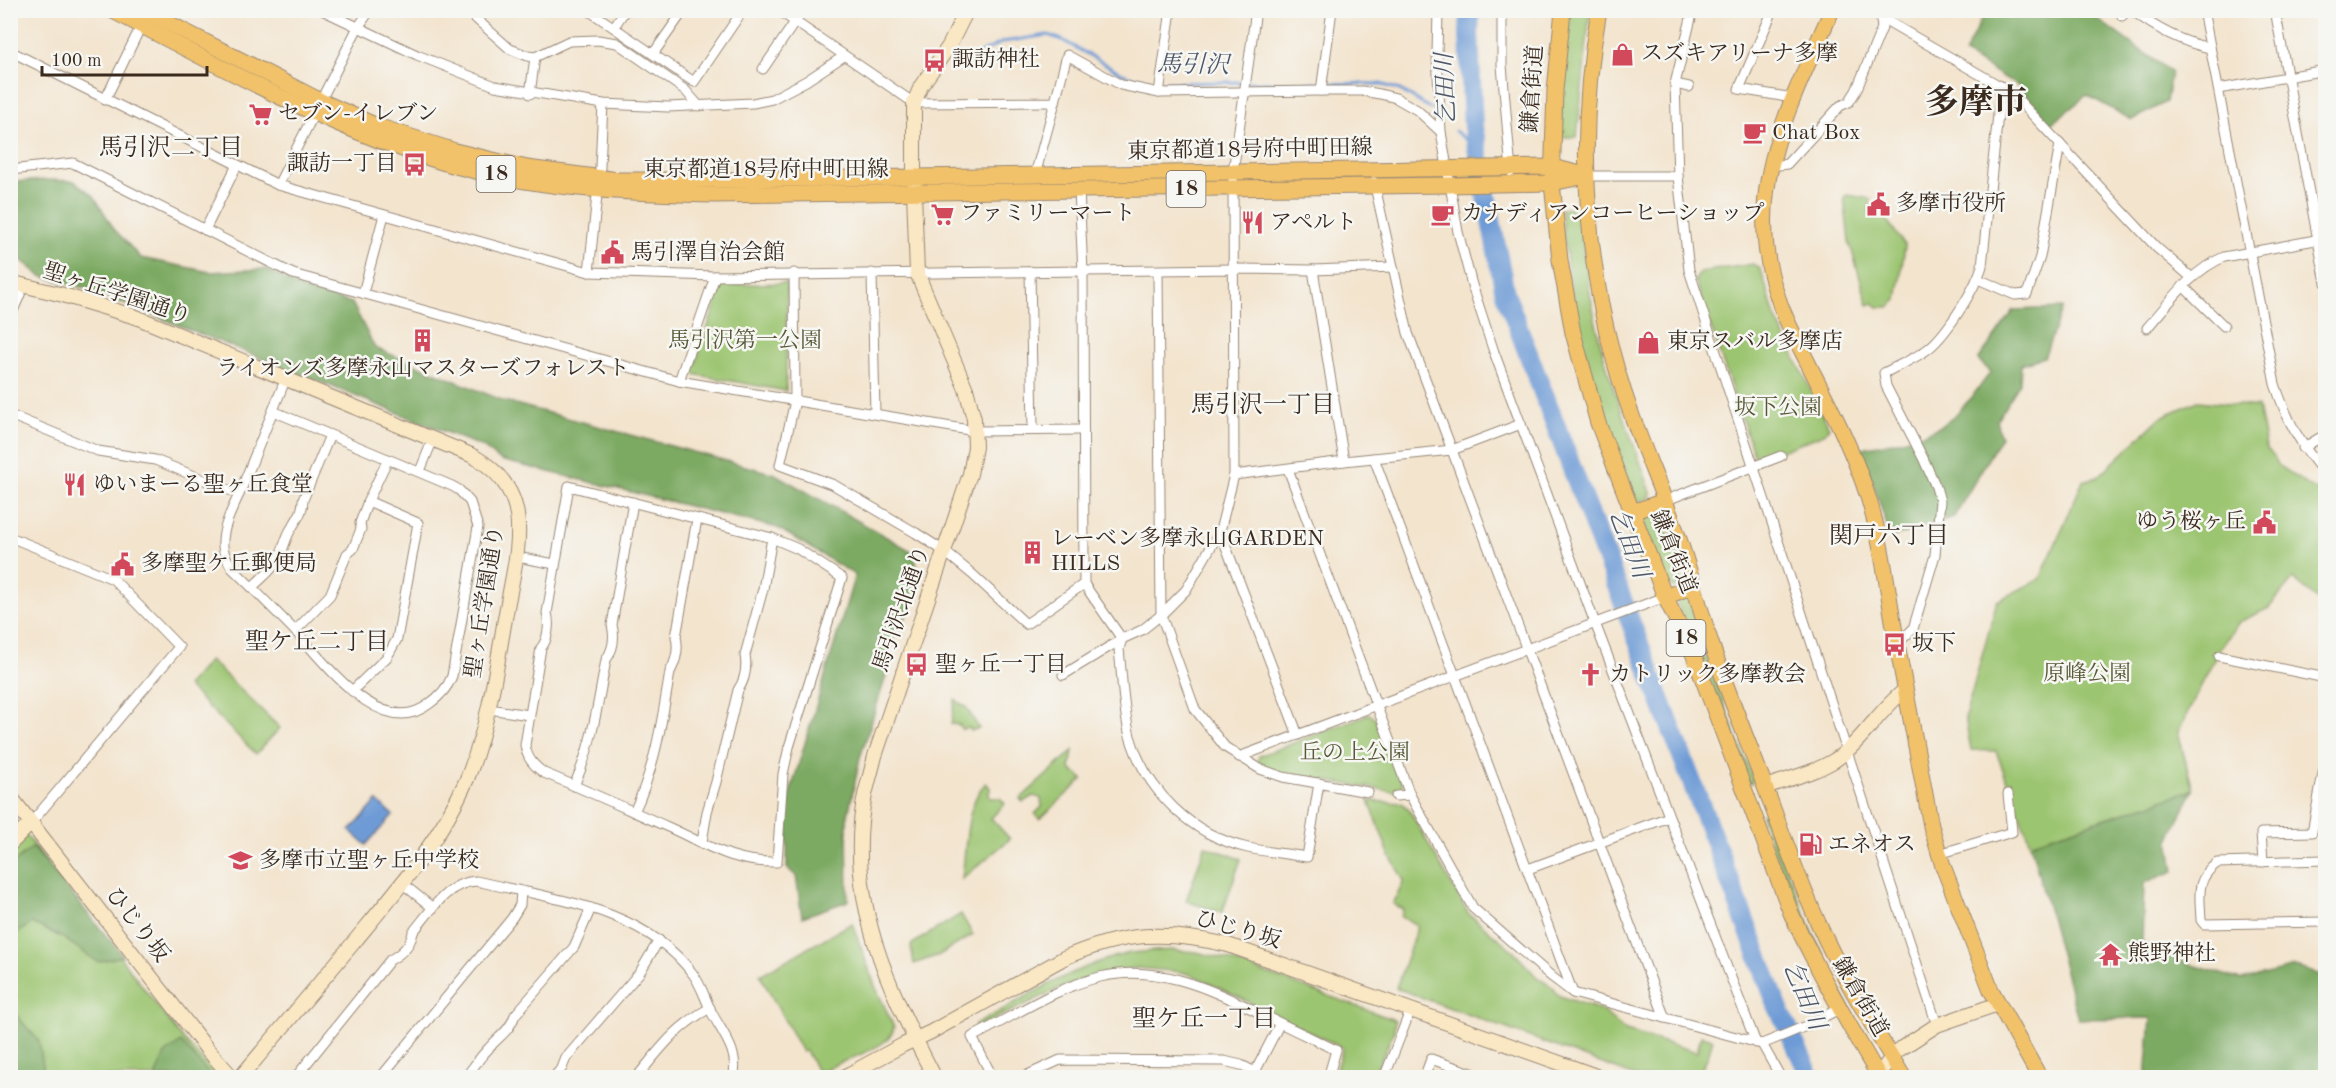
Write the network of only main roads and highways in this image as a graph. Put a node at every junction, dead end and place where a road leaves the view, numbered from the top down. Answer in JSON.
{"nodes":[{"id":1,"x":111,"y":10,"type":"edge"},
{"id":2,"x":1563,"y":10,"type":"edge"},
{"id":3,"x":1599,"y":10,"type":"edge"},
{"id":4,"x":1832,"y":10,"type":"edge"},
{"id":5,"x":145,"y":15,"type":"edge"},
{"id":6,"x":1552,"y":167,"type":"junction"},
{"id":7,"x":1505,"y":176,"type":"junction"},
{"id":8,"x":1586,"y":176,"type":"junction"},
{"id":9,"x":1233,"y":180,"type":"junction"},
{"id":10,"x":1552,"y":183,"type":"junction"},
{"id":11,"x":914,"y":184,"type":"junction"},
{"id":12,"x":1664,"y":501,"type":"junction"},
{"id":13,"x":1632,"y":512,"type":"junction"},
{"id":14,"x":1693,"y":586,"type":"junction"},
{"id":15,"x":1658,"y":599,"type":"junction"},
{"id":16,"x":1765,"y":787,"type":"junction"},
{"id":17,"x":1746,"y":795,"type":"junction"},
{"id":18,"x":1878,"y":1076,"type":"edge"},
{"id":19,"x":1904,"y":1077,"type":"edge"},
{"id":20,"x":2040,"y":1077,"type":"edge"}],
"edges":[{"from":1,"to":5,"type":"main road","name":"東京都道18号府中町田線","number":"18"},
{"from":2,"to":6,"type":"main road","name":"鎌倉街道","number":"18"},
{"from":3,"to":8,"type":"main road","name":"鎌倉街道","number":"18"},
{"from":4,"to":20,"type":"main road"},
{"from":5,"to":11,"type":"main road","name":"東京都道18号府中町田線","number":"18"},
{"from":6,"to":7,"type":"main road","number":"18"},
{"from":6,"to":8,"type":"main road","number":"18"},
{"from":6,"to":10,"type":"main road","name":"鎌倉街道","number":"18"},
{"from":7,"to":9,"type":"main road","name":"東京都道18号府中町田線","number":"18"},
{"from":7,"to":10,"type":"main road","number":"18"},
{"from":8,"to":10,"type":"main road","number":"18"},
{"from":8,"to":12,"type":"main road","name":"鎌倉街道","number":"18"},
{"from":9,"to":11,"type":"main road","name":"東京都道18号府中町田線","number":"18"},
{"from":9,"to":11,"type":"main road","name":"東京都道18号府中町田線","number":"18"},
{"from":10,"to":13,"type":"main road","name":"鎌倉街道","number":"18"},
{"from":12,"to":13,"type":"main road"},
{"from":12,"to":14,"type":"main road","name":"鎌倉街道","number":"18"},
{"from":13,"to":15,"type":"main road","name":"鎌倉街道","number":"18"},
{"from":14,"to":15,"type":"main road"},
{"from":14,"to":16,"type":"main road","name":"鎌倉街道","number":"18"},
{"from":15,"to":17,"type":"main road","name":"鎌倉街道","number":"18"},
{"from":16,"to":17,"type":"main road"},
{"from":16,"to":19,"type":"main road","name":"鎌倉街道","number":"18"},
{"from":17,"to":18,"type":"main road","name":"鎌倉街道","number":"18"}]}
